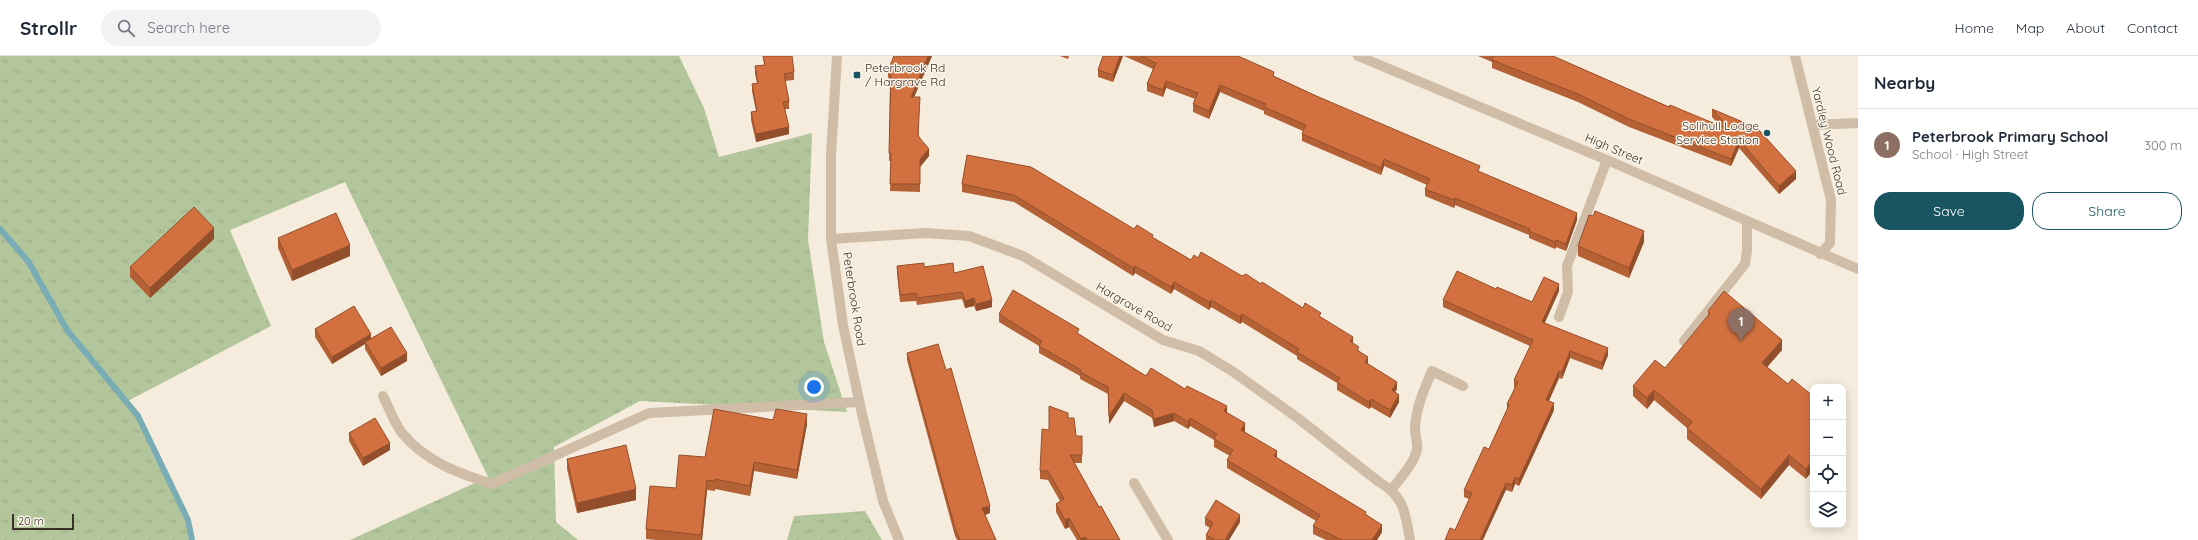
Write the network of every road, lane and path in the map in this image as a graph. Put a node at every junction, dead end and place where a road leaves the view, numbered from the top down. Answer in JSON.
{"nodes":[{"id":1,"x":837,"y":56,"type":"edge"},
{"id":2,"x":1358,"y":56,"type":"edge"},
{"id":3,"x":1795,"y":56,"type":"edge"},
{"id":4,"x":1858,"y":123,"type":"edge"},
{"id":5,"x":1812,"y":125,"type":"junction"},
{"id":6,"x":1607,"y":160,"type":"junction"},
{"id":7,"x":1747,"y":221,"type":"junction"},
{"id":8,"x":831,"y":239,"type":"junction"},
{"id":9,"x":1820,"y":254,"type":"junction"},
{"id":10,"x":1858,"y":269,"type":"edge"},
{"id":11,"x":1559,"y":317,"type":"dead end"},
{"id":12,"x":1684,"y":341,"type":"dead end"},
{"id":13,"x":1463,"y":386,"type":"dead end"},
{"id":14,"x":384,"y":396,"type":"dead end"},
{"id":15,"x":859,"y":402,"type":"junction"},
{"id":16,"x":1134,"y":483,"type":"dead end"},
{"id":17,"x":1392,"y":489,"type":"junction"},
{"id":18,"x":899,"y":540,"type":"edge"},
{"id":19,"x":1168,"y":540,"type":"edge"},
{"id":20,"x":1410,"y":540,"type":"edge"}],
"edges":[{"from":1,"to":8,"type":"street","name":"Peterbrook Road"},
{"from":2,"to":6,"type":"street","name":"High Street"},
{"from":3,"to":5,"type":"street","name":"Yardley Wood Road"},
{"from":4,"to":5,"type":"street"},
{"from":5,"to":9,"type":"street","name":"Yardley Wood Road"},
{"from":6,"to":7,"type":"street","name":"High Street"},
{"from":6,"to":11,"type":"street"},
{"from":7,"to":9,"type":"street","name":"High Street"},
{"from":7,"to":12,"type":"street"},
{"from":8,"to":15,"type":"street","name":"Peterbrook Road"},
{"from":8,"to":17,"type":"street","name":"Hargrave Road"},
{"from":9,"to":10,"type":"street","name":"High Street"},
{"from":13,"to":17,"type":"street"},
{"from":14,"to":15,"type":"street"},
{"from":15,"to":18,"type":"street","name":"Peterbrook Road"},
{"from":16,"to":19,"type":"street"},
{"from":17,"to":20,"type":"street","name":"Hargrave Road"}]}
